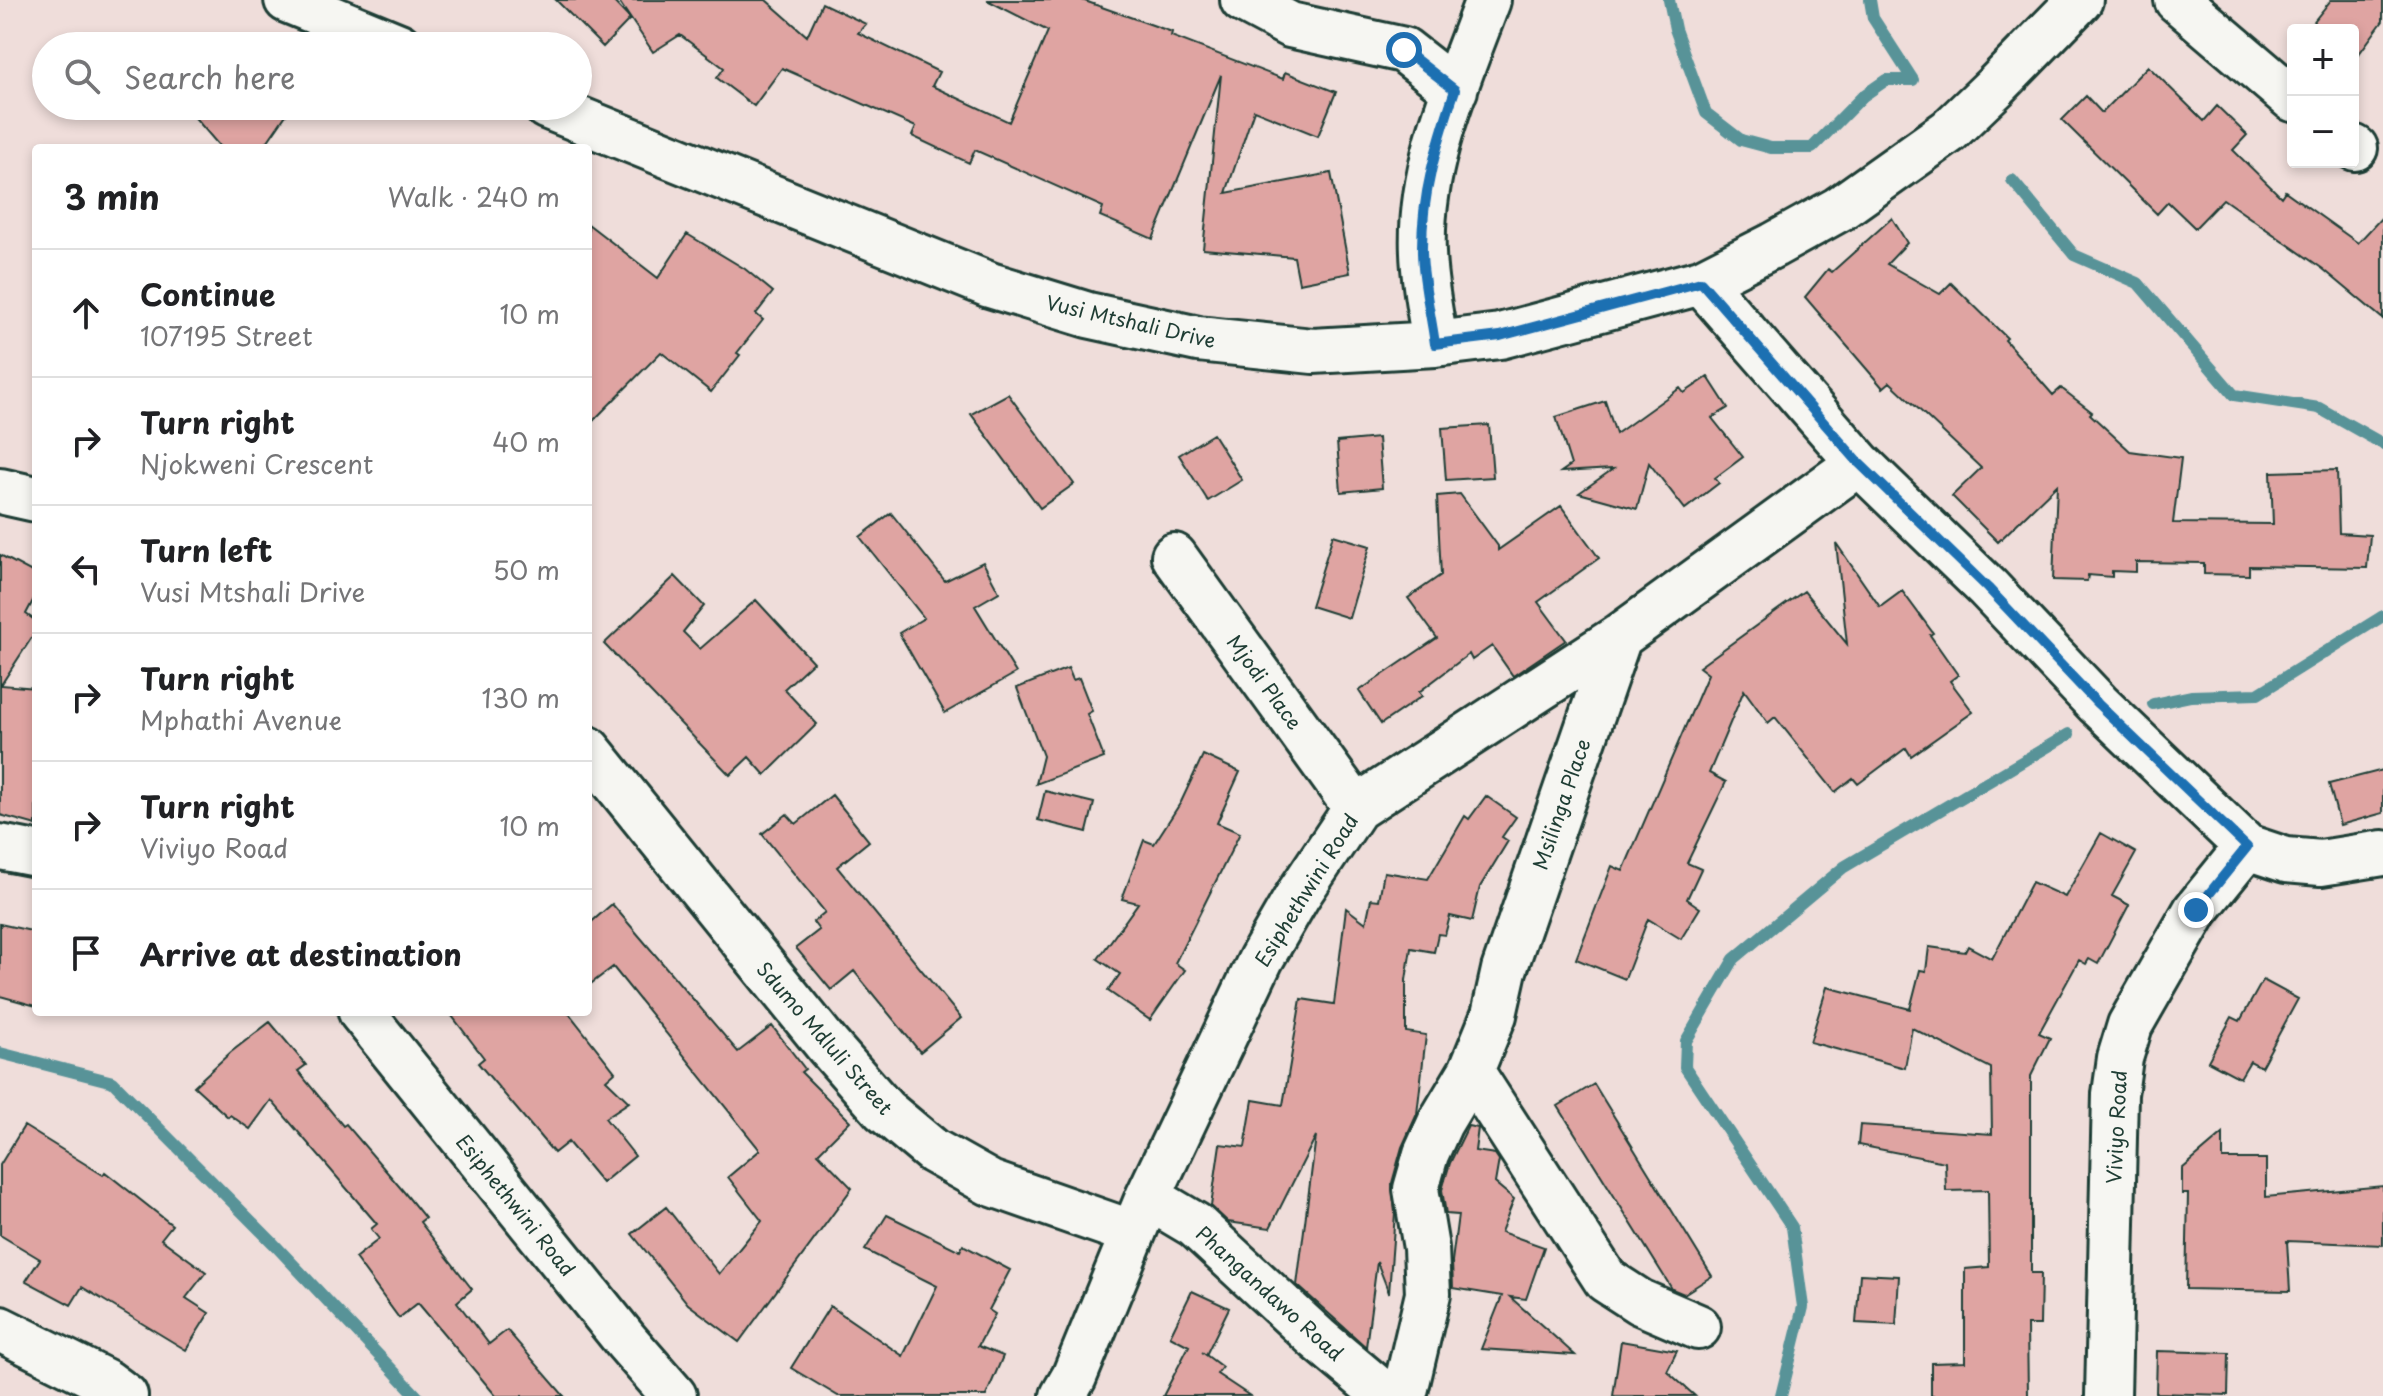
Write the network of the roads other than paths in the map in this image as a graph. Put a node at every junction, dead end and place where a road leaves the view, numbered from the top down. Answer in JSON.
{"nodes":[{"id":1,"x":287,"y":0,"type":"edge"},
{"id":2,"x":1243,"y":0,"type":"edge"},
{"id":3,"x":1488,"y":0,"type":"edge"},
{"id":4,"x":2080,"y":0,"type":"edge"},
{"id":5,"x":2177,"y":0,"type":"edge"},
{"id":6,"x":365,"y":32,"type":"edge"},
{"id":7,"x":1455,"y":90,"type":"junction"},
{"id":8,"x":2289,"y":96,"type":"edge"},
{"id":9,"x":581,"y":120,"type":"edge"},
{"id":10,"x":1701,"y":282,"type":"junction"},
{"id":11,"x":1435,"y":344,"type":"junction"},
{"id":12,"x":1859,"y":463,"type":"junction"},
{"id":13,"x":0,"y":491,"type":"edge"},
{"id":14,"x":32,"y":498,"type":"edge"},
{"id":15,"x":1174,"y":556,"type":"dead end"},
{"id":16,"x":1619,"y":637,"type":"junction"},
{"id":17,"x":592,"y":754,"type":"edge"},
{"id":18,"x":1356,"y":808,"type":"junction"},
{"id":19,"x":0,"y":847,"type":"edge"},
{"id":20,"x":2247,"y":847,"type":"junction"},
{"id":21,"x":32,"y":853,"type":"edge"},
{"id":22,"x":2383,"y":853,"type":"edge"},
{"id":23,"x":364,"y":1016,"type":"edge"},
{"id":24,"x":1471,"y":1071,"type":"junction"},
{"id":25,"x":1141,"y":1215,"type":"junction"},
{"id":26,"x":1698,"y":1327,"type":"dead end"},
{"id":27,"x":0,"y":1329,"type":"edge"},
{"id":28,"x":125,"y":1396,"type":"edge"},
{"id":29,"x":674,"y":1396,"type":"edge"},
{"id":30,"x":1063,"y":1396,"type":"edge"},
{"id":31,"x":1386,"y":1396,"type":"edge"},
{"id":32,"x":1404,"y":1396,"type":"edge"},
{"id":33,"x":2108,"y":1396,"type":"edge"}],
"edges":[{"from":1,"to":6,"type":"street"},
{"from":2,"to":7,"type":"street"},
{"from":3,"to":7,"type":"street"},
{"from":4,"to":10,"type":"street","name":"Vusi Mtshali Drive"},
{"from":5,"to":8,"type":"street"},
{"from":7,"to":11,"type":"street"},
{"from":9,"to":11,"type":"street","name":"Vusi Mtshali Drive"},
{"from":10,"to":11,"type":"street","name":"Vusi Mtshali Drive"},
{"from":10,"to":12,"type":"street"},
{"from":12,"to":16,"type":"street","name":"Esiphethwini Road"},
{"from":12,"to":20,"type":"street"},
{"from":13,"to":14,"type":"street"},
{"from":15,"to":18,"type":"street","name":"Mjodi Place"},
{"from":16,"to":18,"type":"street","name":"Esiphethwini Road"},
{"from":16,"to":24,"type":"street","name":"Msilinga Place"},
{"from":17,"to":25,"type":"street","name":"Sdumo Mdluli Street"},
{"from":18,"to":25,"type":"street","name":"Esiphethwini Road"},
{"from":19,"to":21,"type":"street"},
{"from":20,"to":22,"type":"street"},
{"from":20,"to":33,"type":"street","name":"Viviyo Road"},
{"from":23,"to":29,"type":"street","name":"Esiphethwini Road"},
{"from":24,"to":26,"type":"street"},
{"from":24,"to":32,"type":"street","name":"Msilinga Place"},
{"from":25,"to":30,"type":"street","name":"Esiphethwini Road"},
{"from":25,"to":31,"type":"street","name":"Phangandawo Road"},
{"from":27,"to":28,"type":"street"}]}
